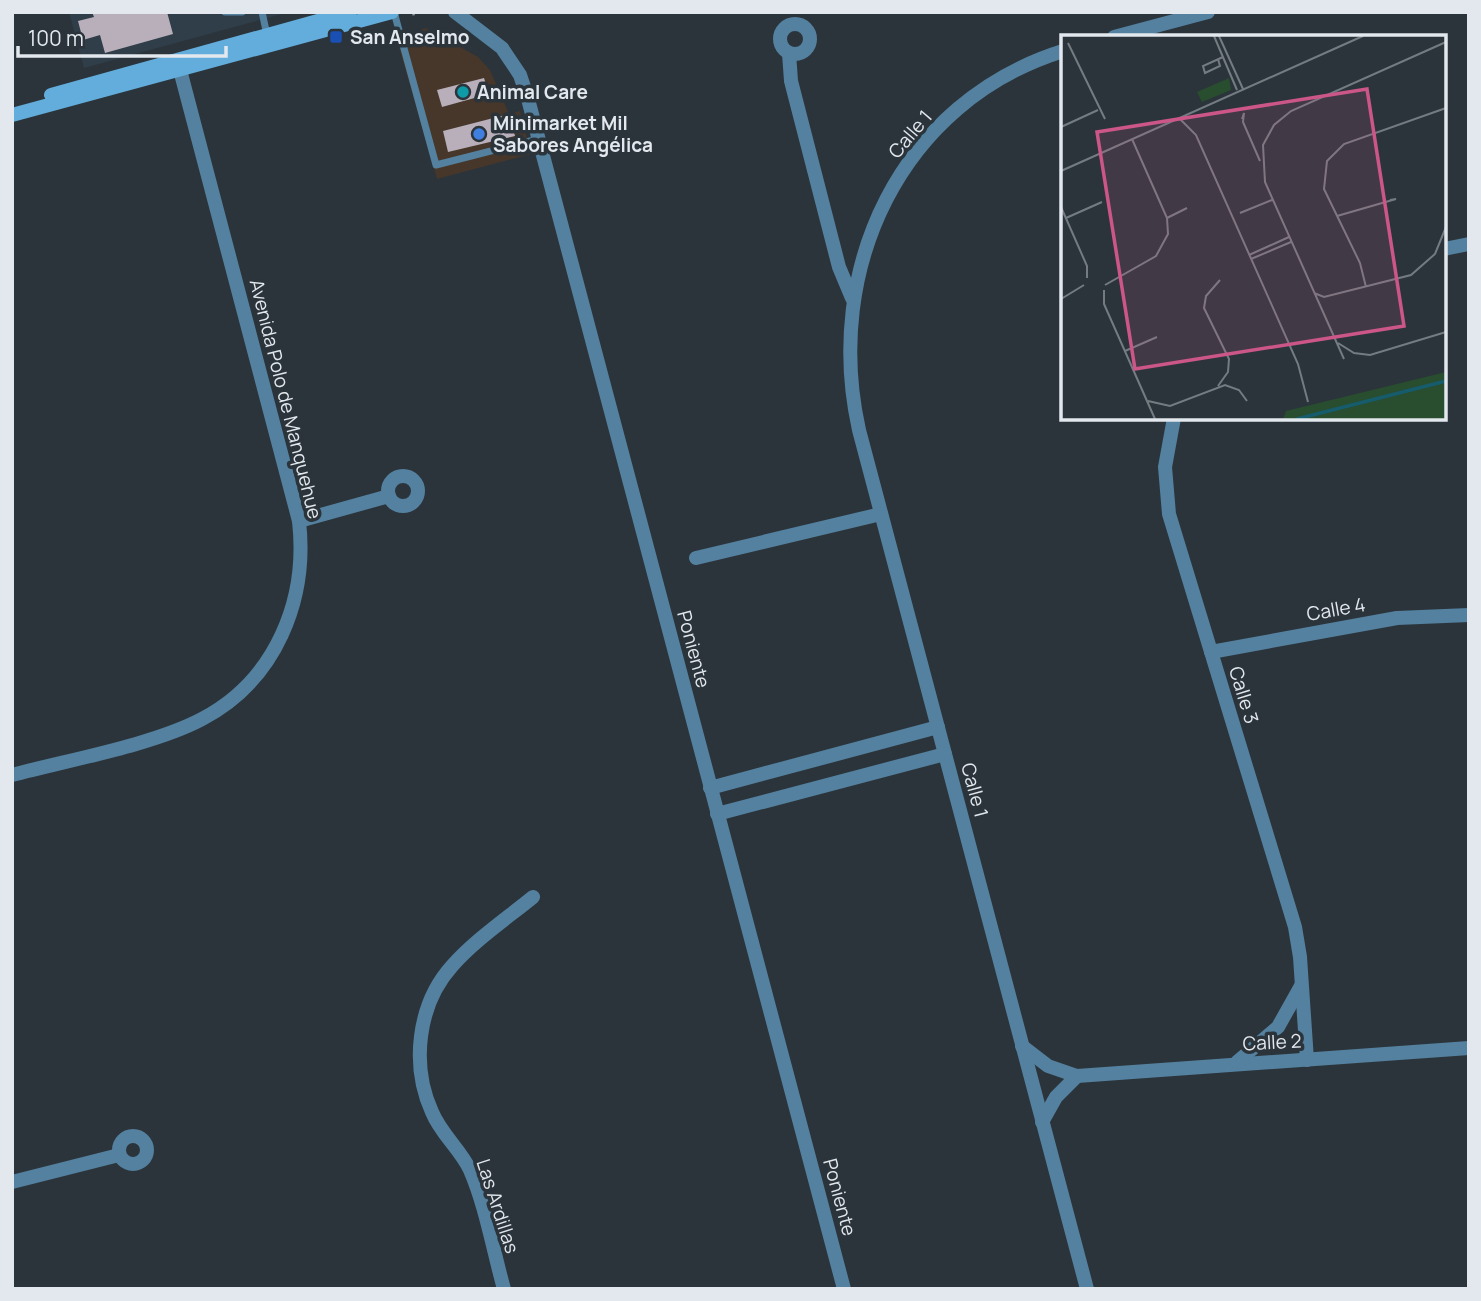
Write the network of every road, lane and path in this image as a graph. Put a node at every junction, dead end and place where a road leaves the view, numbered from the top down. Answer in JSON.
{"nodes":[{"id":1,"x":225,"y":12,"type":"edge"},
{"id":2,"x":242,"y":12,"type":"edge"},
{"id":3,"x":262,"y":12,"type":"edge"},
{"id":4,"x":350,"y":12,"type":"edge"},
{"id":5,"x":393,"y":12,"type":"edge"},
{"id":6,"x":455,"y":12,"type":"edge"},
{"id":7,"x":476,"y":12,"type":"edge"},
{"id":8,"x":1209,"y":12,"type":"edge"},
{"id":9,"x":365,"y":16,"type":"edge"},
{"id":10,"x":484,"y":31,"type":"junction"},
{"id":11,"x":1122,"y":35,"type":"edge"},
{"id":12,"x":269,"y":40,"type":"junction"},
{"id":13,"x":1061,"y":52,"type":"edge"},
{"id":14,"x":789,"y":53,"type":"dead end"},
{"id":15,"x":180,"y":70,"type":"junction"},
{"id":16,"x":12,"y":113,"type":"edge"},
{"id":17,"x":539,"y":138,"type":"junction"},
{"id":18,"x":1469,"y":244,"type":"edge"},
{"id":19,"x":1446,"y":249,"type":"edge"},
{"id":20,"x":852,"y":298,"type":"junction"},
{"id":21,"x":1174,"y":420,"type":"edge"},
{"id":22,"x":389,"y":496,"type":"dead end"},
{"id":23,"x":881,"y":514,"type":"junction"},
{"id":24,"x":299,"y":520,"type":"junction"},
{"id":25,"x":696,"y":558,"type":"dead end"},
{"id":26,"x":1469,"y":615,"type":"edge"},
{"id":27,"x":1211,"y":652,"type":"junction"},
{"id":28,"x":938,"y":727,"type":"junction"},
{"id":29,"x":945,"y":754,"type":"junction"},
{"id":30,"x":12,"y":775,"type":"edge"},
{"id":31,"x":710,"y":788,"type":"junction"},
{"id":32,"x":717,"y":814,"type":"junction"},
{"id":33,"x":533,"y":897,"type":"dead end"},
{"id":34,"x":1303,"y":981,"type":"junction"},
{"id":35,"x":1022,"y":1046,"type":"junction"},
{"id":36,"x":1469,"y":1048,"type":"edge"},
{"id":37,"x":1307,"y":1060,"type":"junction"},
{"id":38,"x":1235,"y":1063,"type":"junction"},
{"id":39,"x":1077,"y":1076,"type":"junction"},
{"id":40,"x":1042,"y":1122,"type":"junction"},
{"id":41,"x":119,"y":1155,"type":"dead end"},
{"id":42,"x":12,"y":1181,"type":"edge"},
{"id":43,"x":504,"y":1289,"type":"edge"},
{"id":44,"x":844,"y":1289,"type":"edge"},
{"id":45,"x":1087,"y":1289,"type":"edge"}],
"edges":[{"from":1,"to":2,"type":"lane"},
{"from":3,"to":12,"type":"lane"},
{"from":4,"to":12,"type":"street"},
{"from":5,"to":9,"type":"street"},
{"from":5,"to":17,"type":"lane"},
{"from":6,"to":10,"type":"street","name":"Poniente"},
{"from":7,"to":10,"type":"street","name":"Poniente"},
{"from":8,"to":11,"type":"street"},
{"from":9,"to":12,"type":"street"},
{"from":10,"to":17,"type":"street","name":"Poniente"},
{"from":12,"to":15,"type":"street"},
{"from":12,"to":16,"type":"street"},
{"from":13,"to":20,"type":"street","name":"Calle 1"},
{"from":14,"to":20,"type":"street","name":"Calle 1"},
{"from":15,"to":16,"type":"street"},
{"from":15,"to":24,"type":"street","name":"Avenida Polo de Manquehue"},
{"from":17,"to":31,"type":"street","name":"Poniente"},
{"from":18,"to":19,"type":"street"},
{"from":20,"to":23,"type":"street","name":"Calle 1"},
{"from":21,"to":27,"type":"street","name":"Calle 3"},
{"from":22,"to":24,"type":"street"},
{"from":23,"to":25,"type":"street"},
{"from":23,"to":28,"type":"street","name":"Calle 1"},
{"from":24,"to":30,"type":"street","name":"Avenida Polo de Manquehue"},
{"from":26,"to":27,"type":"street","name":"Calle 4"},
{"from":27,"to":34,"type":"street","name":"Calle 3"},
{"from":28,"to":29,"type":"street","name":"Calle 1"},
{"from":28,"to":31,"type":"street"},
{"from":29,"to":32,"type":"street"},
{"from":29,"to":35,"type":"street","name":"Calle 1"},
{"from":31,"to":32,"type":"street","name":"Poniente"},
{"from":32,"to":44,"type":"street","name":"Poniente"},
{"from":33,"to":43,"type":"street","name":"Las Ardillas"},
{"from":34,"to":37,"type":"street","name":"Calle 3"},
{"from":34,"to":38,"type":"street"},
{"from":35,"to":39,"type":"street","name":"Calle 2"},
{"from":35,"to":40,"type":"street","name":"Calle 1"},
{"from":36,"to":37,"type":"street","name":"Calle 2"},
{"from":37,"to":38,"type":"street","name":"Calle 2"},
{"from":38,"to":39,"type":"street","name":"Calle 2"},
{"from":39,"to":40,"type":"street"},
{"from":40,"to":45,"type":"street","name":"Calle 1"},
{"from":41,"to":42,"type":"street"}]}
